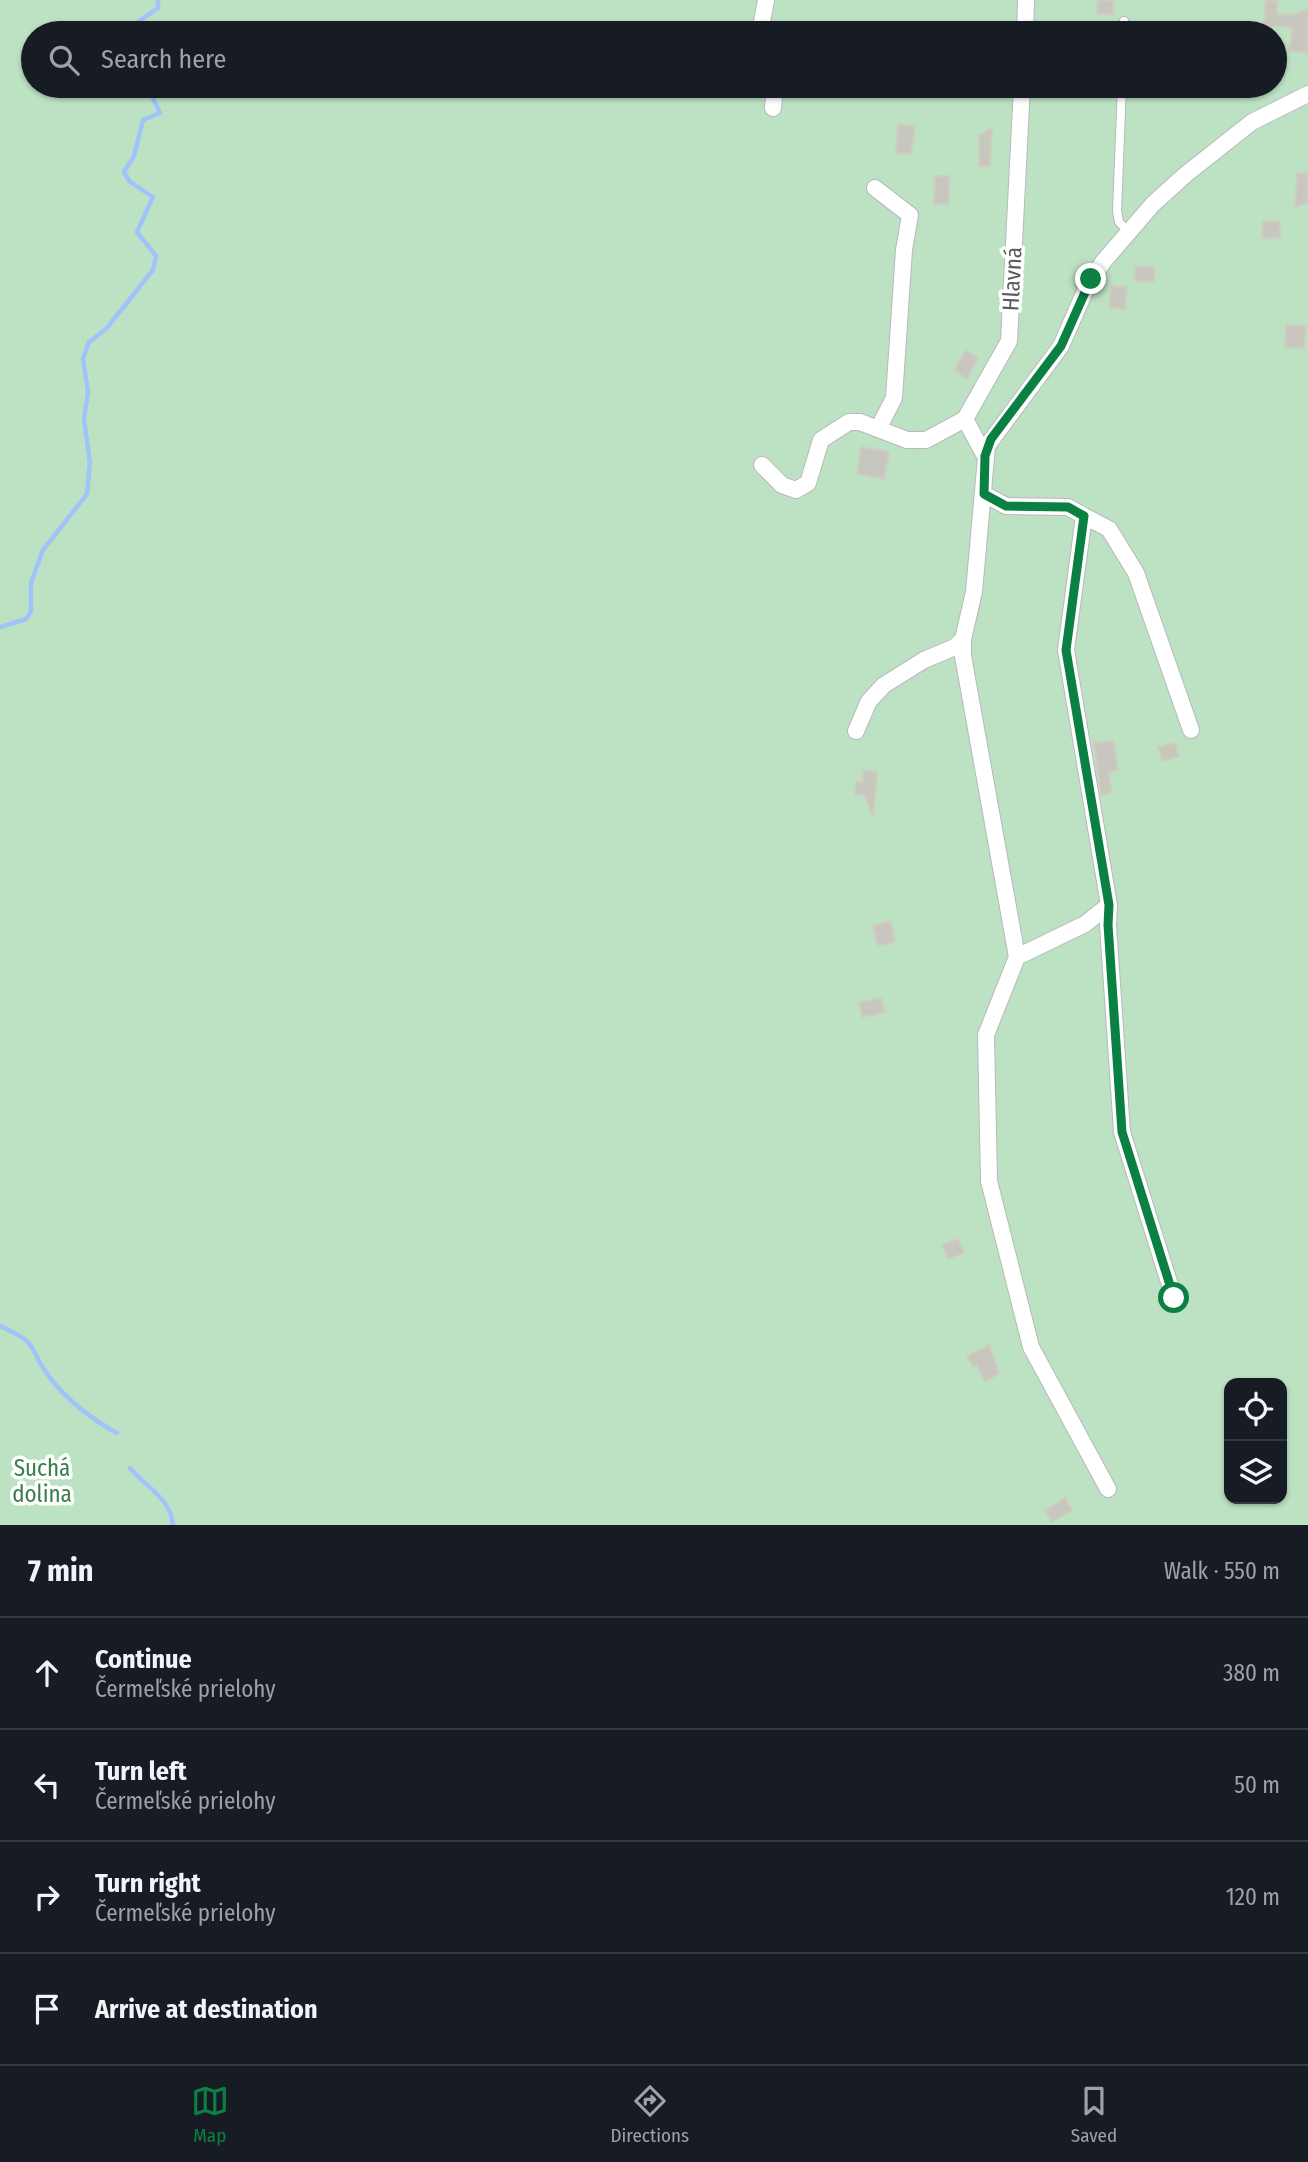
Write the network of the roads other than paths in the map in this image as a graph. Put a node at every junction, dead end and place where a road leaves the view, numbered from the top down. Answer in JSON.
{"nodes":[{"id":1,"x":766,"y":0,"type":"edge"},
{"id":2,"x":1026,"y":0,"type":"edge"},
{"id":3,"x":762,"y":21,"type":"edge"},
{"id":4,"x":1025,"y":21,"type":"edge"},
{"id":5,"x":1308,"y":94,"type":"edge"},
{"id":6,"x":774,"y":98,"type":"edge"},
{"id":7,"x":1021,"y":98,"type":"edge"},
{"id":8,"x":1122,"y":98,"type":"edge"},
{"id":9,"x":773,"y":108,"type":"dead end"},
{"id":10,"x":875,"y":188,"type":"dead end"},
{"id":11,"x":1128,"y":231,"type":"junction"},
{"id":12,"x":965,"y":419,"type":"junction"},
{"id":13,"x":878,"y":429,"type":"junction"},
{"id":14,"x":985,"y":456,"type":"junction"},
{"id":15,"x":762,"y":465,"type":"dead end"},
{"id":16,"x":984,"y":494,"type":"junction"},
{"id":17,"x":1084,"y":516,"type":"junction"},
{"id":18,"x":963,"y":639,"type":"junction"},
{"id":19,"x":1191,"y":730,"type":"dead end"},
{"id":20,"x":856,"y":731,"type":"dead end"},
{"id":21,"x":1109,"y":905,"type":"junction"},
{"id":22,"x":1017,"y":957,"type":"junction"},
{"id":23,"x":1174,"y":1298,"type":"dead end"},
{"id":24,"x":1108,"y":1489,"type":"dead end"}],
"edges":[{"from":1,"to":3,"type":"street"},
{"from":2,"to":4,"type":"street"},
{"from":5,"to":11,"type":"street"},
{"from":6,"to":9,"type":"street"},
{"from":7,"to":12,"type":"street","name":"Hlavná"},
{"from":8,"to":11,"type":"lane"},
{"from":10,"to":13,"type":"street"},
{"from":11,"to":14,"type":"street"},
{"from":12,"to":13,"type":"street"},
{"from":12,"to":14,"type":"street"},
{"from":13,"to":15,"type":"street"},
{"from":14,"to":16,"type":"street"},
{"from":16,"to":17,"type":"street"},
{"from":16,"to":18,"type":"street"},
{"from":17,"to":19,"type":"street"},
{"from":17,"to":21,"type":"street"},
{"from":18,"to":20,"type":"street"},
{"from":18,"to":22,"type":"street"},
{"from":21,"to":22,"type":"street"},
{"from":21,"to":23,"type":"street"},
{"from":22,"to":24,"type":"street"}]}
